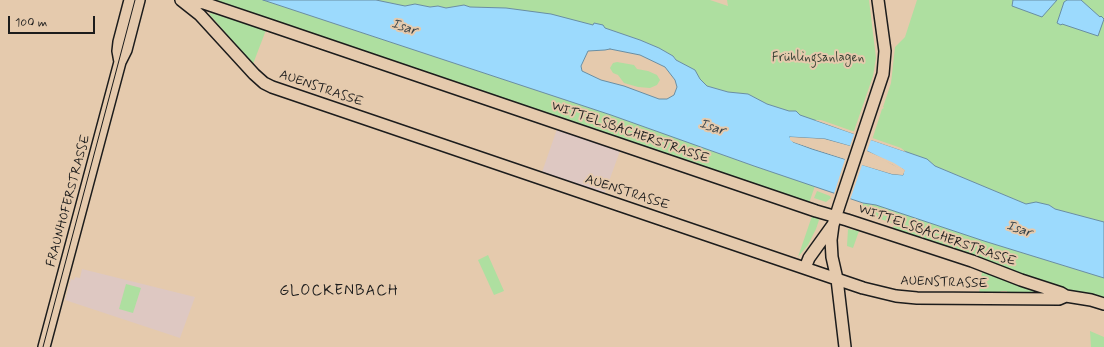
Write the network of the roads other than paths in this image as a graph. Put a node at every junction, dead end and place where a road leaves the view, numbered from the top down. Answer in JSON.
{"nodes":[{"id":1,"x":130,"y":0,"type":"edge"},
{"id":2,"x":139,"y":0,"type":"edge"},
{"id":3,"x":182,"y":0,"type":"edge"},
{"id":4,"x":878,"y":0,"type":"edge"},
{"id":5,"x":120,"y":62,"type":"junction"},
{"id":6,"x":834,"y":221,"type":"junction"},
{"id":7,"x":805,"y":268,"type":"junction"},
{"id":8,"x":837,"y":279,"type":"junction"},
{"id":9,"x":1066,"y":296,"type":"junction"},
{"id":10,"x":1104,"y":304,"type":"edge"},
{"id":11,"x":44,"y":347,"type":"edge"},
{"id":12,"x":845,"y":347,"type":"edge"}],
"edges":[{"from":1,"to":5,"type":"main road","name":"FRAUNHOFERSTRASSE"},
{"from":2,"to":5,"type":"main road","name":"FRAUNHOFERSTRASSE"},
{"from":3,"to":6,"type":"main road","name":"WITTELSBACHERSTRASSE"},
{"from":3,"to":7,"type":"main road","name":"AUENSTRASSE"},
{"from":4,"to":6,"type":"main road"},
{"from":5,"to":11,"type":"main road","name":"FRAUNHOFERSTRASSE"},
{"from":6,"to":7,"type":"main road"},
{"from":6,"to":8,"type":"main road"},
{"from":6,"to":9,"type":"main road","name":"WITTELSBACHERSTRASSE"},
{"from":7,"to":8,"type":"main road","name":"AUENSTRASSE"},
{"from":8,"to":9,"type":"main road","name":"AUENSTRASSE"},
{"from":8,"to":12,"type":"main road"},
{"from":9,"to":10,"type":"main road","name":"AUENSTRASSE"}]}
